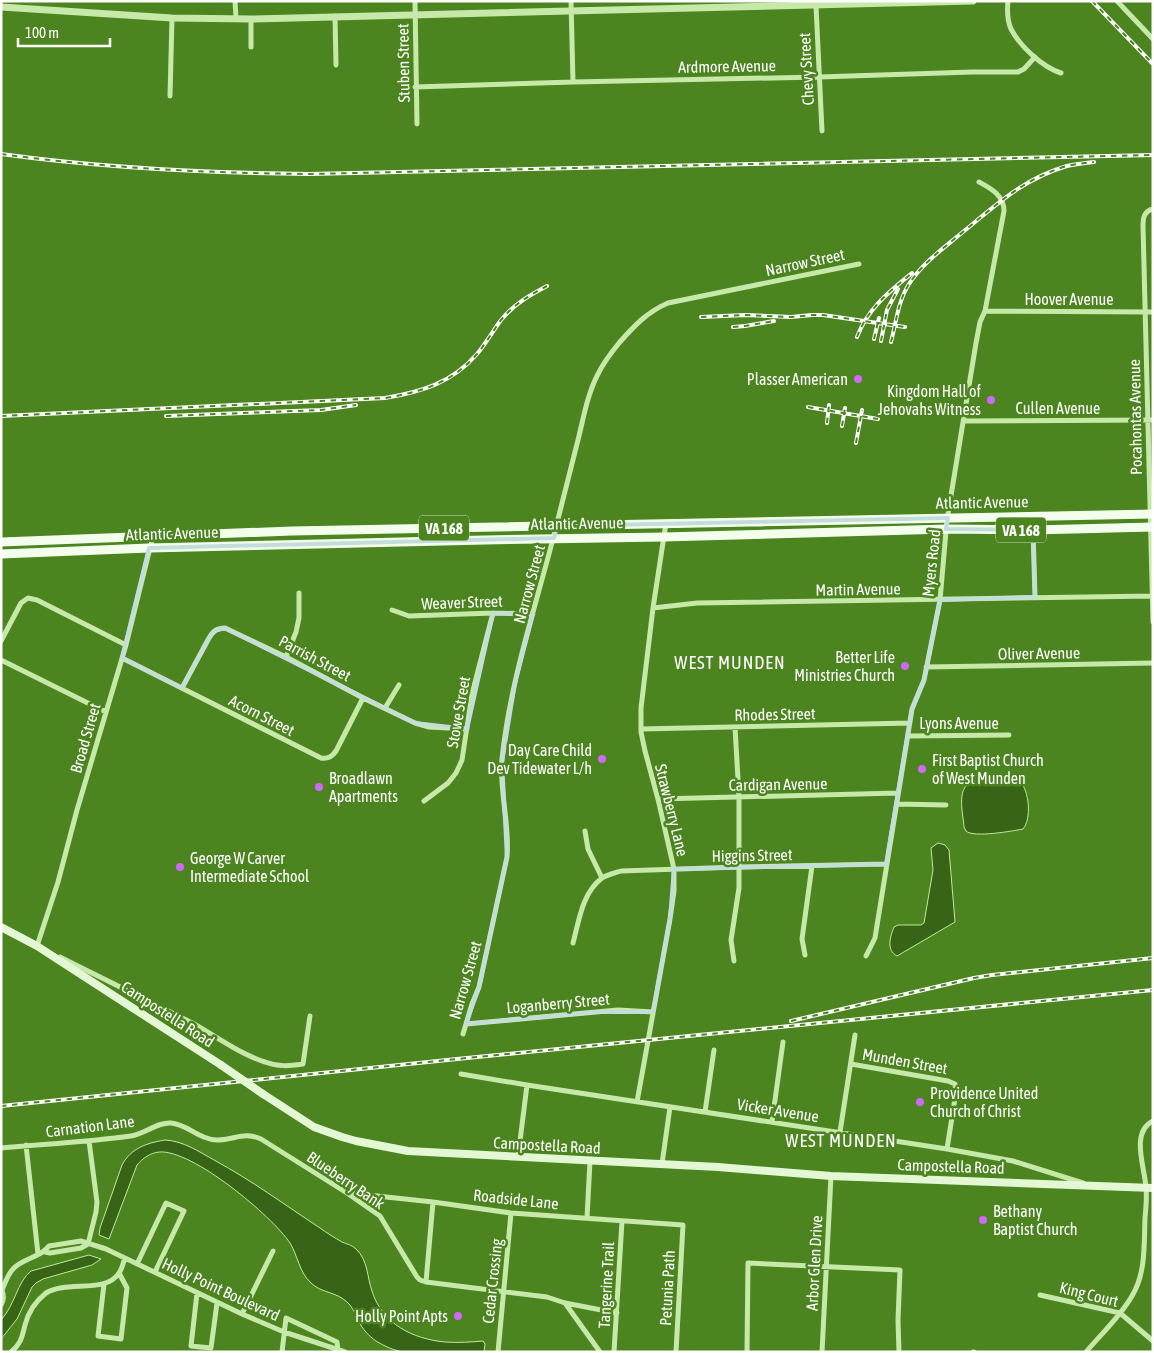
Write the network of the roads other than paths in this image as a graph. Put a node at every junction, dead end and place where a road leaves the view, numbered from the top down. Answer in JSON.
{"nodes":[{"id":1,"x":235,"y":1,"type":"edge"},
{"id":2,"x":414,"y":1,"type":"edge"},
{"id":3,"x":571,"y":1,"type":"edge"},
{"id":4,"x":973,"y":1,"type":"edge"},
{"id":5,"x":1008,"y":1,"type":"edge"},
{"id":6,"x":1117,"y":1,"type":"edge"},
{"id":7,"x":750,"y":4,"type":"edge"},
{"id":8,"x":816,"y":6,"type":"junction"},
{"id":9,"x":1,"y":7,"type":"edge"},
{"id":10,"x":571,"y":11,"type":"junction"},
{"id":11,"x":415,"y":14,"type":"junction"},
{"id":12,"x":336,"y":16,"type":"junction"},
{"id":13,"x":172,"y":18,"type":"junction"},
{"id":14,"x":236,"y":18,"type":"junction"},
{"id":15,"x":251,"y":19,"type":"junction"},
{"id":16,"x":1153,"y":39,"type":"edge"},
{"id":17,"x":251,"y":47,"type":"dead end"},
{"id":18,"x":1035,"y":57,"type":"junction"},
{"id":19,"x":336,"y":65,"type":"dead end"},
{"id":20,"x":1061,"y":73,"type":"dead end"},
{"id":21,"x":819,"y":77,"type":"junction"},
{"id":22,"x":573,"y":82,"type":"junction"},
{"id":23,"x":416,"y":87,"type":"junction"},
{"id":24,"x":170,"y":96,"type":"dead end"},
{"id":25,"x":417,"y":124,"type":"dead end"},
{"id":26,"x":822,"y":131,"type":"dead end"},
{"id":27,"x":979,"y":182,"type":"dead end"},
{"id":28,"x":1153,"y":209,"type":"edge"},
{"id":29,"x":859,"y":264,"type":"dead end"},
{"id":30,"x":985,"y":312,"type":"junction"},
{"id":31,"x":1145,"y":312,"type":"junction"},
{"id":32,"x":1153,"y":312,"type":"edge"},
{"id":33,"x":1151,"y":420,"type":"edge"},
{"id":34,"x":964,"y":421,"type":"junction"},
{"id":35,"x":1151,"y":514,"type":"edge"},
{"id":36,"x":948,"y":518,"type":"junction"},
{"id":37,"x":666,"y":523,"type":"junction"},
{"id":38,"x":557,"y":526,"type":"junction"},
{"id":39,"x":1151,"y":527,"type":"edge"},
{"id":40,"x":947,"y":529,"type":"junction"},
{"id":41,"x":1033,"y":530,"type":"junction"},
{"id":42,"x":153,"y":536,"type":"junction"},
{"id":43,"x":664,"y":537,"type":"junction"},
{"id":44,"x":554,"y":538,"type":"junction"},
{"id":45,"x":1,"y":542,"type":"edge"},
{"id":46,"x":149,"y":548,"type":"junction"},
{"id":47,"x":1,"y":554,"type":"edge"},
{"id":48,"x":299,"y":593,"type":"dead end"},
{"id":49,"x":1152,"y":596,"type":"edge"},
{"id":50,"x":1035,"y":597,"type":"junction"},
{"id":51,"x":940,"y":600,"type":"junction"},
{"id":52,"x":653,"y":608,"type":"junction"},
{"id":53,"x":392,"y":610,"type":"dead end"},
{"id":54,"x":493,"y":614,"type":"junction"},
{"id":55,"x":534,"y":614,"type":"junction"},
{"id":56,"x":1153,"y":622,"type":"edge"},
{"id":57,"x":1,"y":641,"type":"edge"},
{"id":58,"x":126,"y":645,"type":"junction"},
{"id":59,"x":286,"y":657,"type":"junction"},
{"id":60,"x":122,"y":658,"type":"junction"},
{"id":61,"x":1,"y":660,"type":"edge"},
{"id":62,"x":1153,"y":663,"type":"edge"},
{"id":63,"x":926,"y":667,"type":"junction"},
{"id":64,"x":399,"y":685,"type":"dead end"},
{"id":65,"x":182,"y":688,"type":"junction"},
{"id":66,"x":363,"y":698,"type":"junction"},
{"id":67,"x":385,"y":708,"type":"junction"},
{"id":68,"x":106,"y":712,"type":"junction"},
{"id":69,"x":910,"y":723,"type":"junction"},
{"id":70,"x":735,"y":727,"type":"junction"},
{"id":71,"x":467,"y":729,"type":"junction"},
{"id":72,"x":641,"y":729,"type":"junction"},
{"id":73,"x":1009,"y":735,"type":"dead end"},
{"id":74,"x":908,"y":736,"type":"junction"},
{"id":75,"x":898,"y":793,"type":"junction"},
{"id":76,"x":739,"y":797,"type":"junction"},
{"id":77,"x":658,"y":799,"type":"junction"},
{"id":78,"x":424,"y":801,"type":"dead end"},
{"id":79,"x":897,"y":804,"type":"junction"},
{"id":80,"x":946,"y":804,"type":"dead end"},
{"id":81,"x":585,"y":831,"type":"dead end"},
{"id":82,"x":886,"y":864,"type":"junction"},
{"id":83,"x":812,"y":866,"type":"junction"},
{"id":84,"x":739,"y":867,"type":"junction"},
{"id":85,"x":674,"y":869,"type":"junction"},
{"id":86,"x":602,"y":878,"type":"junction"},
{"id":87,"x":1,"y":927,"type":"edge"},
{"id":88,"x":574,"y":943,"type":"dead end"},
{"id":89,"x":37,"y":946,"type":"junction"},
{"id":90,"x":805,"y":955,"type":"dead end"},
{"id":91,"x":866,"y":956,"type":"dead end"},
{"id":92,"x":734,"y":961,"type":"dead end"},
{"id":93,"x":654,"y":1012,"type":"junction"},
{"id":94,"x":310,"y":1016,"type":"dead end"},
{"id":95,"x":466,"y":1024,"type":"junction"},
{"id":96,"x":463,"y":1034,"type":"dead end"},
{"id":97,"x":855,"y":1035,"type":"dead end"},
{"id":98,"x":783,"y":1042,"type":"dead end"},
{"id":99,"x":714,"y":1050,"type":"dead end"},
{"id":100,"x":851,"y":1064,"type":"junction"},
{"id":101,"x":461,"y":1074,"type":"dead end"},
{"id":102,"x":527,"y":1086,"type":"junction"},
{"id":103,"x":637,"y":1102,"type":"junction"},
{"id":104,"x":670,"y":1107,"type":"junction"},
{"id":105,"x":705,"y":1112,"type":"junction"},
{"id":106,"x":1153,"y":1121,"type":"edge"},
{"id":107,"x":772,"y":1122,"type":"junction"},
{"id":108,"x":179,"y":1124,"type":"joint"},
{"id":109,"x":840,"y":1132,"type":"junction"},
{"id":110,"x":89,"y":1141,"type":"junction"},
{"id":111,"x":26,"y":1145,"type":"junction"},
{"id":112,"x":1,"y":1148,"type":"edge"},
{"id":113,"x":947,"y":1149,"type":"junction"},
{"id":114,"x":518,"y":1157,"type":"junction"},
{"id":115,"x":590,"y":1160,"type":"junction"},
{"id":116,"x":662,"y":1164,"type":"junction"},
{"id":117,"x":831,"y":1176,"type":"junction"},
{"id":118,"x":1088,"y":1185,"type":"junction"},
{"id":119,"x":1150,"y":1188,"type":"edge"},
{"id":120,"x":348,"y":1193,"type":"junction"},
{"id":121,"x":433,"y":1202,"type":"junction"},
{"id":122,"x":511,"y":1213,"type":"junction"},
{"id":123,"x":587,"y":1218,"type":"junction"},
{"id":124,"x":622,"y":1220,"type":"junction"},
{"id":125,"x":683,"y":1225,"type":"joint"},
{"id":126,"x":88,"y":1244,"type":"junction"},
{"id":127,"x":272,"y":1251,"type":"dead end"},
{"id":128,"x":38,"y":1254,"type":"junction"},
{"id":129,"x":125,"y":1258,"type":"junction"},
{"id":130,"x":137,"y":1264,"type":"junction"},
{"id":131,"x":826,"y":1266,"type":"junction"},
{"id":132,"x":155,"y":1272,"type":"junction"},
{"id":133,"x":119,"y":1273,"type":"junction"},
{"id":134,"x":426,"y":1282,"type":"junction"},
{"id":135,"x":104,"y":1284,"type":"junction"},
{"id":136,"x":1,"y":1290,"type":"edge"},
{"id":137,"x":504,"y":1291,"type":"junction"},
{"id":138,"x":197,"y":1293,"type":"junction"},
{"id":139,"x":1040,"y":1294,"type":"dead end"},
{"id":140,"x":217,"y":1303,"type":"junction"},
{"id":141,"x":565,"y":1303,"type":"junction"},
{"id":142,"x":1,"y":1305,"type":"edge"},
{"id":143,"x":617,"y":1313,"type":"junction"},
{"id":144,"x":1120,"y":1313,"type":"junction"},
{"id":145,"x":242,"y":1314,"type":"junction"},
{"id":146,"x":284,"y":1332,"type":"junction"},
{"id":147,"x":1153,"y":1341,"type":"edge"},
{"id":148,"x":338,"y":1350,"type":"junction"},
{"id":149,"x":11,"y":1352,"type":"edge"},
{"id":150,"x":282,"y":1352,"type":"edge"},
{"id":151,"x":345,"y":1352,"type":"edge"},
{"id":152,"x":498,"y":1352,"type":"edge"},
{"id":153,"x":600,"y":1352,"type":"edge"},
{"id":154,"x":614,"y":1352,"type":"edge"},
{"id":155,"x":676,"y":1352,"type":"edge"},
{"id":156,"x":746,"y":1352,"type":"edge"},
{"id":157,"x":822,"y":1352,"type":"edge"},
{"id":158,"x":899,"y":1352,"type":"edge"},
{"id":159,"x":1086,"y":1352,"type":"edge"}],
"edges":[{"from":1,"to":14,"type":"street"},
{"from":2,"to":11,"type":"street","name":"Stuben Street"},
{"from":3,"to":10,"type":"street"},
{"from":4,"to":8,"type":"street"},
{"from":5,"to":18,"type":"street"},
{"from":6,"to":16,"type":"street"},
{"from":7,"to":8,"type":"street"},
{"from":7,"to":10,"type":"street"},
{"from":8,"to":21,"type":"street","name":"Chevy Street"},
{"from":9,"to":13,"type":"street"},
{"from":10,"to":11,"type":"street"},
{"from":10,"to":22,"type":"street"},
{"from":11,"to":12,"type":"street"},
{"from":11,"to":23,"type":"street","name":"Stuben Street"},
{"from":12,"to":15,"type":"street"},
{"from":12,"to":19,"type":"street"},
{"from":13,"to":14,"type":"street"},
{"from":13,"to":24,"type":"street"},
{"from":14,"to":15,"type":"street"},
{"from":15,"to":17,"type":"street"},
{"from":18,"to":20,"type":"street"},
{"from":18,"to":21,"type":"street","name":"Ardmore Avenue"},
{"from":21,"to":22,"type":"street","name":"Ardmore Avenue"},
{"from":21,"to":26,"type":"street","name":"Chevy Street"},
{"from":22,"to":23,"type":"street","name":"Ardmore Avenue"},
{"from":23,"to":25,"type":"street","name":"Stuben Street"},
{"from":27,"to":30,"type":"street","name":"Myers Road"},
{"from":28,"to":31,"type":"street","name":"Pocahontas Avenue"},
{"from":29,"to":38,"type":"street","name":"Narrow Street"},
{"from":30,"to":31,"type":"street","name":"Hoover Avenue"},
{"from":30,"to":34,"type":"street","name":"Myers Road"},
{"from":31,"to":32,"type":"street","name":"Hoover Avenue"},
{"from":31,"to":33,"type":"street","name":"Pocahontas Avenue"},
{"from":33,"to":34,"type":"street","name":"Cullen Avenue"},
{"from":33,"to":35,"type":"street","name":"Pocahontas Avenue"},
{"from":34,"to":36,"type":"street","name":"Myers Road"},
{"from":35,"to":36,"type":"main road","name":"Atlantic Avenue","number":"VA 168"},
{"from":35,"to":39,"type":"street","name":"Pocahontas Avenue"},
{"from":36,"to":37,"type":"main road","name":"Atlantic Avenue","number":"VA 168"},
{"from":36,"to":40,"type":"street","name":"Myers Road"},
{"from":37,"to":38,"type":"main road","name":"Atlantic Avenue","number":"VA 168"},
{"from":37,"to":43,"type":"street","name":"Strawberry Lane"},
{"from":38,"to":42,"type":"main road","name":"Atlantic Avenue","number":"VA 168"},
{"from":38,"to":44,"type":"street","name":"Narrow Street"},
{"from":39,"to":41,"type":"main road","name":"Atlantic Avenue","number":"VA 168"},
{"from":39,"to":49,"type":"street","name":"Pocahontas Avenue"},
{"from":40,"to":41,"type":"main road","name":"Atlantic Avenue","number":"VA 168"},
{"from":40,"to":43,"type":"main road","name":"Atlantic Avenue","number":"VA 168"},
{"from":40,"to":51,"type":"street","name":"Myers Road"},
{"from":41,"to":50,"type":"street"},
{"from":42,"to":45,"type":"main road","name":"Atlantic Avenue","number":"VA 168"},
{"from":42,"to":46,"type":"street","name":"Broad Street"},
{"from":43,"to":44,"type":"main road","name":"Atlantic Avenue","number":"VA 168"},
{"from":43,"to":52,"type":"street","name":"Strawberry Lane"},
{"from":44,"to":46,"type":"main road","name":"Atlantic Avenue","number":"VA 168"},
{"from":44,"to":55,"type":"street","name":"Narrow Street"},
{"from":46,"to":47,"type":"main road","name":"Atlantic Avenue","number":"VA 168"},
{"from":46,"to":58,"type":"street","name":"Broad Street"},
{"from":48,"to":59,"type":"street"},
{"from":49,"to":50,"type":"street","name":"Martin Avenue"},
{"from":49,"to":56,"type":"street","name":"Pocahontas Avenue"},
{"from":50,"to":51,"type":"street","name":"Martin Avenue"},
{"from":51,"to":52,"type":"street","name":"Martin Avenue"},
{"from":51,"to":63,"type":"street","name":"Myers Road"},
{"from":52,"to":72,"type":"street","name":"Strawberry Lane"},
{"from":53,"to":54,"type":"street","name":"Weaver Street"},
{"from":54,"to":55,"type":"street","name":"Weaver Street"},
{"from":54,"to":71,"type":"street","name":"Stowe Street"},
{"from":55,"to":95,"type":"street","name":"Narrow Street"},
{"from":57,"to":58,"type":"street"},
{"from":58,"to":60,"type":"street","name":"Broad Street"},
{"from":59,"to":65,"type":"street","name":"Parrish Street"},
{"from":59,"to":66,"type":"street","name":"Parrish Street"},
{"from":60,"to":65,"type":"street","name":"Acorn Street"},
{"from":60,"to":68,"type":"street","name":"Broad Street"},
{"from":61,"to":68,"type":"street"},
{"from":62,"to":63,"type":"street","name":"Oliver Avenue"},
{"from":63,"to":69,"type":"street","name":"Myers Road"},
{"from":64,"to":67,"type":"street"},
{"from":65,"to":66,"type":"street","name":"Acorn Street"},
{"from":66,"to":67,"type":"street","name":"Parrish Street"},
{"from":67,"to":71,"type":"street","name":"Parrish Street"},
{"from":68,"to":89,"type":"street","name":"Broad Street"},
{"from":69,"to":70,"type":"street","name":"Rhodes Street"},
{"from":69,"to":74,"type":"street","name":"Myers Road"},
{"from":70,"to":72,"type":"street","name":"Rhodes Street"},
{"from":70,"to":76,"type":"street"},
{"from":71,"to":78,"type":"street","name":"Stowe Street"},
{"from":72,"to":77,"type":"street","name":"Strawberry Lane"},
{"from":73,"to":74,"type":"street","name":"Lyons Avenue"},
{"from":74,"to":75,"type":"street","name":"Myers Road"},
{"from":75,"to":76,"type":"street","name":"Cardigan Avenue"},
{"from":75,"to":79,"type":"street","name":"Myers Road"},
{"from":76,"to":77,"type":"street","name":"Cardigan Avenue"},
{"from":76,"to":84,"type":"street"},
{"from":77,"to":85,"type":"street","name":"Strawberry Lane"},
{"from":79,"to":80,"type":"street"},
{"from":79,"to":82,"type":"street","name":"Myers Road"},
{"from":81,"to":86,"type":"street"},
{"from":82,"to":83,"type":"street","name":"Higgins Street"},
{"from":82,"to":91,"type":"street","name":"Myers Road"},
{"from":83,"to":84,"type":"street","name":"Higgins Street"},
{"from":83,"to":90,"type":"street"},
{"from":84,"to":85,"type":"street","name":"Higgins Street"},
{"from":84,"to":92,"type":"street"},
{"from":85,"to":86,"type":"street","name":"Higgins Street"},
{"from":85,"to":93,"type":"street","name":"Strawberry Lane"},
{"from":86,"to":88,"type":"street"},
{"from":87,"to":89,"type":"main road","name":"Campostella Road"},
{"from":89,"to":94,"type":"street"},
{"from":89,"to":114,"type":"main road","name":"Campostella Road","bridge":true},
{"from":93,"to":95,"type":"street","name":"Loganberry Street"},
{"from":93,"to":103,"type":"street","name":"Strawberry Lane"},
{"from":95,"to":96,"type":"street","name":"Narrow Street"},
{"from":97,"to":100,"type":"street"},
{"from":98,"to":107,"type":"street"},
{"from":99,"to":105,"type":"street"},
{"from":100,"to":109,"type":"street"},
{"from":100,"to":113,"type":"street","name":"Munden Street"},
{"from":101,"to":102,"type":"street","name":"Vicker Avenue"},
{"from":102,"to":103,"type":"street","name":"Vicker Avenue"},
{"from":102,"to":114,"type":"street"},
{"from":103,"to":104,"type":"street","name":"Vicker Avenue"},
{"from":104,"to":105,"type":"street","name":"Vicker Avenue"},
{"from":104,"to":116,"type":"street"},
{"from":105,"to":107,"type":"street","name":"Vicker Avenue"},
{"from":106,"to":119,"type":"street"},
{"from":107,"to":109,"type":"street","name":"Vicker Avenue"},
{"from":108,"to":110,"type":"street","name":"Carnation Lane"},
{"from":108,"to":120,"type":"street","name":"Blueberry Bank"},
{"from":109,"to":113,"type":"street","name":"Vicker Avenue"},
{"from":110,"to":111,"type":"street","name":"Carnation Lane"},
{"from":110,"to":126,"type":"street"},
{"from":111,"to":112,"type":"street","name":"Carnation Lane"},
{"from":111,"to":128,"type":"street"},
{"from":113,"to":118,"type":"street","name":"Vicker Avenue"},
{"from":114,"to":115,"type":"main road","name":"Campostella Road"},
{"from":115,"to":116,"type":"main road","name":"Campostella Road"},
{"from":115,"to":123,"type":"street"},
{"from":116,"to":117,"type":"main road","name":"Campostella Road"},
{"from":117,"to":118,"type":"main road","name":"Campostella Road"},
{"from":117,"to":131,"type":"street","name":"Arbor Glen Drive"},
{"from":118,"to":119,"type":"main road","name":"Campostella Road"},
{"from":119,"to":144,"type":"street"},
{"from":120,"to":121,"type":"street","name":"Roadside Lane"},
{"from":120,"to":134,"type":"street","name":"Blueberry Bank"},
{"from":121,"to":122,"type":"street","name":"Roadside Lane"},
{"from":121,"to":134,"type":"street"},
{"from":122,"to":123,"type":"street","name":"Roadside Lane"},
{"from":122,"to":137,"type":"street","name":"Cedar Crossing"},
{"from":123,"to":124,"type":"street","name":"Roadside Lane"},
{"from":124,"to":125,"type":"street","name":"Roadside Lane"},
{"from":124,"to":143,"type":"street","name":"Tangerine Trail"},
{"from":125,"to":155,"type":"street","name":"Petunia Path"},
{"from":126,"to":128,"type":"street"},
{"from":126,"to":129,"type":"street","name":"Holly Point Boulevard"},
{"from":127,"to":145,"type":"street"},
{"from":128,"to":136,"type":"street"},
{"from":129,"to":130,"type":"street","name":"Holly Point Boulevard"},
{"from":129,"to":133,"type":"street"},
{"from":130,"to":132,"type":"street","name":"Holly Point Boulevard"},
{"from":130,"to":132,"type":"street"},
{"from":131,"to":156,"type":"street"},
{"from":131,"to":157,"type":"street","name":"Arbor Glen Drive"},
{"from":131,"to":158,"type":"street"},
{"from":132,"to":138,"type":"street","name":"Holly Point Boulevard"},
{"from":133,"to":135,"type":"street"},
{"from":133,"to":135,"type":"street"},
{"from":134,"to":137,"type":"street"},
{"from":135,"to":149,"type":"street"},
{"from":136,"to":142,"type":"street"},
{"from":137,"to":141,"type":"street"},
{"from":137,"to":152,"type":"street","name":"Cedar Crossing"},
{"from":138,"to":140,"type":"street","name":"Holly Point Boulevard"},
{"from":138,"to":140,"type":"street"},
{"from":139,"to":144,"type":"street","name":"King Court"},
{"from":140,"to":145,"type":"street","name":"Holly Point Boulevard"},
{"from":141,"to":143,"type":"street"},
{"from":141,"to":153,"type":"street"},
{"from":143,"to":154,"type":"street","name":"Tangerine Trail"},
{"from":144,"to":147,"type":"street","name":"King Court"},
{"from":144,"to":159,"type":"street"},
{"from":145,"to":146,"type":"street","name":"Holly Point Boulevard"},
{"from":146,"to":148,"type":"street","name":"Holly Point Boulevard"},
{"from":146,"to":148,"type":"street"},
{"from":146,"to":150,"type":"street"},
{"from":148,"to":151,"type":"street","name":"Holly Point Boulevard"}]}
